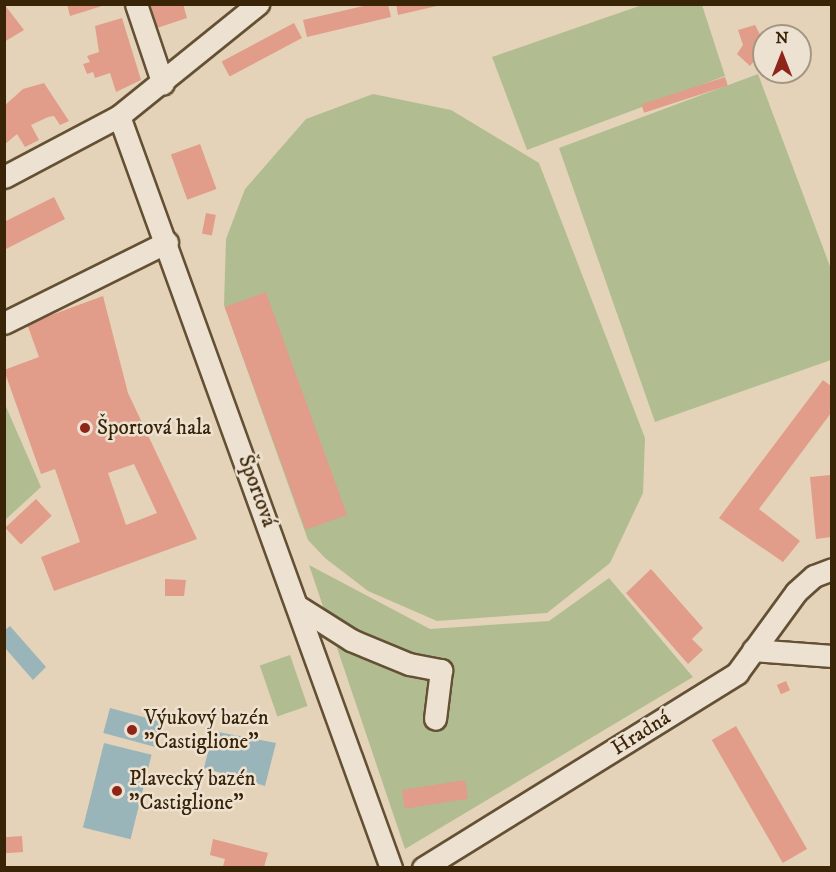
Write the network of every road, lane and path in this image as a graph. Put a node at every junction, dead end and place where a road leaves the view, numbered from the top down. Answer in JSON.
{"nodes":[{"id":1,"x":136,"y":4,"type":"edge"},
{"id":2,"x":258,"y":4,"type":"edge"},
{"id":3,"x":163,"y":84,"type":"junction"},
{"id":4,"x":119,"y":116,"type":"junction"},
{"id":5,"x":4,"y":177,"type":"edge"},
{"id":6,"x":167,"y":242,"type":"junction"},
{"id":7,"x":4,"y":324,"type":"edge"},
{"id":8,"x":831,"y":569,"type":"edge"},
{"id":9,"x":299,"y":607,"type":"junction"},
{"id":10,"x":753,"y":650,"type":"junction"},
{"id":11,"x":831,"y":656,"type":"edge"},
{"id":12,"x":435,"y":719,"type":"dead end"},
{"id":13,"x":391,"y":867,"type":"edge"},
{"id":14,"x":423,"y":867,"type":"edge"}],
"edges":[{"from":1,"to":3,"type":"street"},
{"from":2,"to":3,"type":"street"},
{"from":3,"to":4,"type":"street"},
{"from":4,"to":5,"type":"street"},
{"from":4,"to":6,"type":"street","name":"Športová"},
{"from":6,"to":7,"type":"street"},
{"from":6,"to":9,"type":"street","name":"Športová"},
{"from":8,"to":10,"type":"street","name":"Hradná"},
{"from":9,"to":12,"type":"street"},
{"from":9,"to":13,"type":"street","name":"Športová"},
{"from":10,"to":11,"type":"street"},
{"from":10,"to":14,"type":"street","name":"Hradná"}]}
